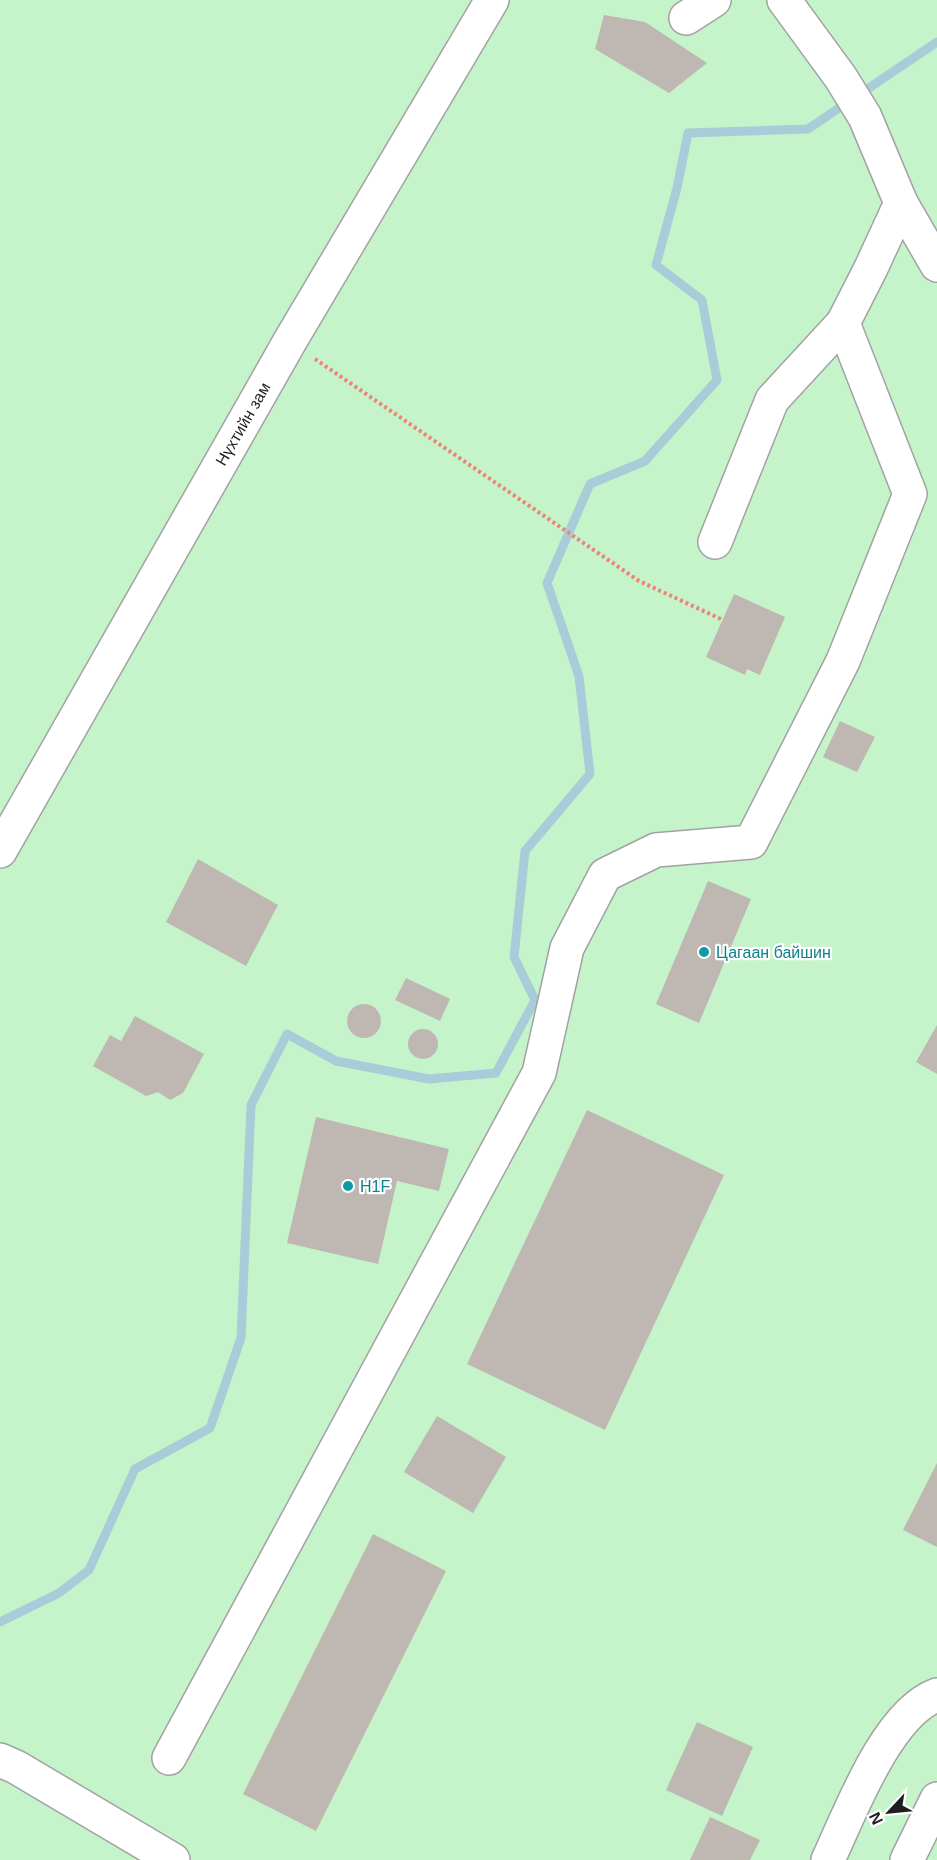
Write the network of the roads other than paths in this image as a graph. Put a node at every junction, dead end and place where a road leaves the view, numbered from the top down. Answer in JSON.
{"nodes":[{"id":1,"x":492,"y":0,"type":"edge"},
{"id":2,"x":714,"y":0,"type":"edge"},
{"id":3,"x":784,"y":0,"type":"edge"},
{"id":4,"x":686,"y":18,"type":"dead end"},
{"id":5,"x":901,"y":203,"type":"junction"},
{"id":6,"x":937,"y":265,"type":"edge"},
{"id":7,"x":843,"y":323,"type":"junction"},
{"id":8,"x":715,"y":542,"type":"dead end"},
{"id":9,"x":0,"y":851,"type":"edge"},
{"id":10,"x":937,"y":1695,"type":"edge"},
{"id":11,"x":169,"y":1758,"type":"dead end"},
{"id":12,"x":0,"y":1760,"type":"edge"},
{"id":13,"x":937,"y":1799,"type":"edge"},
{"id":14,"x":173,"y":1860,"type":"edge"},
{"id":15,"x":828,"y":1860,"type":"edge"},
{"id":16,"x":907,"y":1860,"type":"edge"}],
"edges":[{"from":1,"to":9,"type":"street","name":"Нүхтийн зам"},
{"from":2,"to":4,"type":"street"},
{"from":3,"to":5,"type":"street"},
{"from":5,"to":6,"type":"street"},
{"from":5,"to":7,"type":"street"},
{"from":7,"to":8,"type":"street"},
{"from":7,"to":11,"type":"street"},
{"from":10,"to":15,"type":"street"},
{"from":12,"to":14,"type":"street"},
{"from":13,"to":16,"type":"street"}]}
